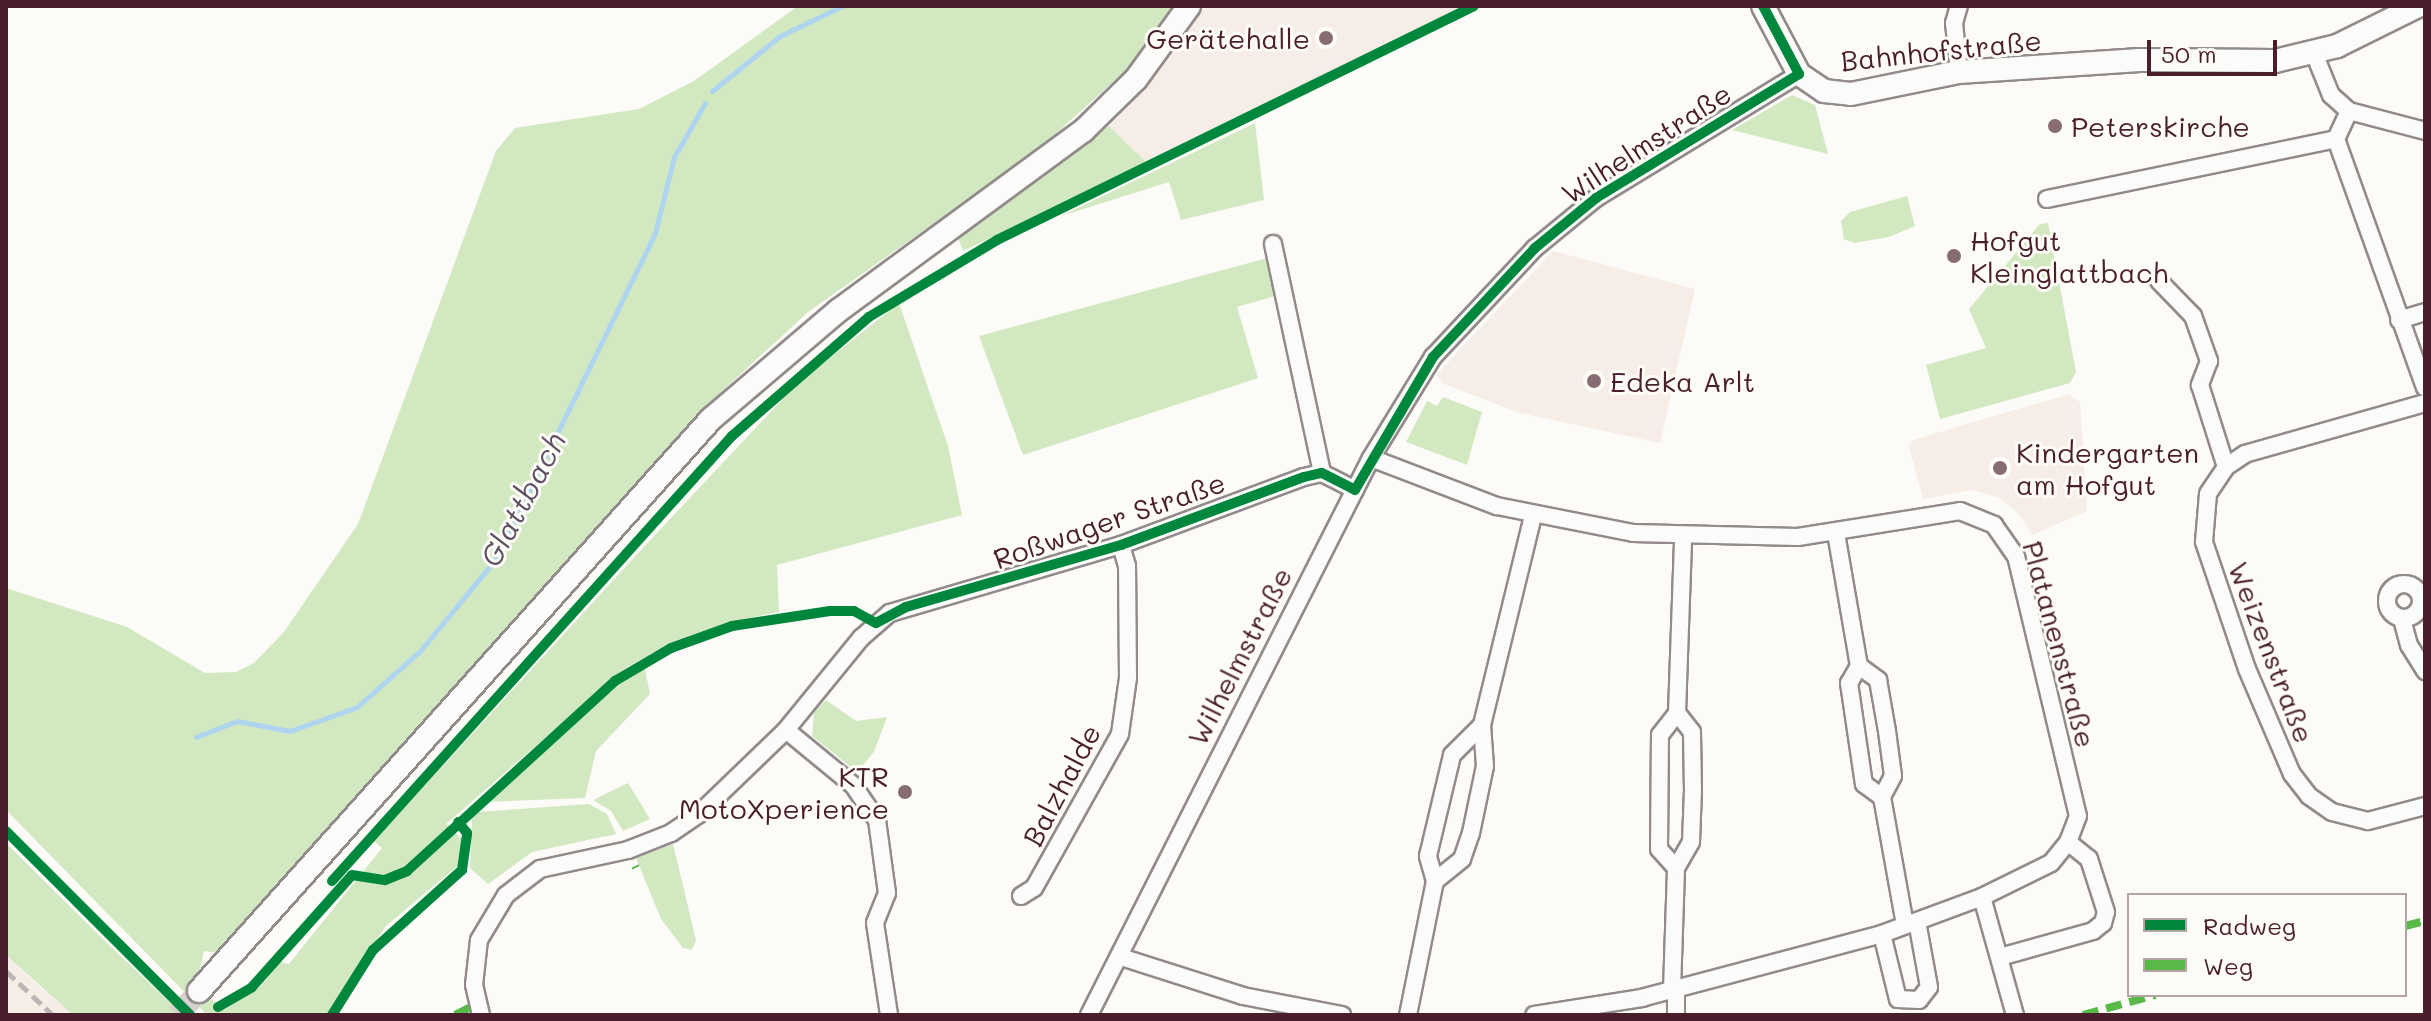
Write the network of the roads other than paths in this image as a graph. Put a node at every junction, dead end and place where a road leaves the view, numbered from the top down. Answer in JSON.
{"nodes":[{"id":1,"x":1189,"y":6,"type":"edge"},
{"id":2,"x":1763,"y":6,"type":"edge"},
{"id":3,"x":1959,"y":6,"type":"edge"},
{"id":4,"x":2418,"y":6,"type":"edge"},
{"id":5,"x":2314,"y":53,"type":"junction"},
{"id":6,"x":1959,"y":72,"type":"junction"},
{"id":7,"x":1799,"y":74,"type":"junction"},
{"id":8,"x":2349,"y":111,"type":"junction"},
{"id":9,"x":2425,"y":131,"type":"edge"},
{"id":10,"x":2336,"y":139,"type":"junction"},
{"id":11,"x":2047,"y":199,"type":"dead end"},
{"id":12,"x":1273,"y":244,"type":"dead end"},
{"id":13,"x":2159,"y":281,"type":"dead end"},
{"id":14,"x":2425,"y":312,"type":"edge"},
{"id":15,"x":2399,"y":320,"type":"junction"},
{"id":16,"x":2425,"y":388,"type":"edge"},
{"id":17,"x":2425,"y":403,"type":"edge"},
{"id":18,"x":1371,"y":458,"type":"junction"},
{"id":19,"x":2226,"y":467,"type":"junction"},
{"id":20,"x":1322,"y":473,"type":"junction"},
{"id":21,"x":1355,"y":490,"type":"junction"},
{"id":22,"x":1533,"y":515,"type":"junction"},
{"id":23,"x":1836,"y":533,"type":"junction"},
{"id":24,"x":1683,"y":537,"type":"junction"},
{"id":25,"x":1121,"y":545,"type":"junction"},
{"id":26,"x":2402,"y":619,"type":"dead end"},
{"id":27,"x":1859,"y":666,"type":"junction"},
{"id":28,"x":2425,"y":671,"type":"edge"},
{"id":29,"x":1677,"y":713,"type":"junction"},
{"id":30,"x":1482,"y":725,"type":"junction"},
{"id":31,"x":786,"y":730,"type":"junction"},
{"id":32,"x":1882,"y":797,"type":"junction"},
{"id":33,"x":2425,"y":806,"type":"edge"},
{"id":34,"x":2068,"y":842,"type":"junction"},
{"id":35,"x":1676,"y":868,"type":"junction"},
{"id":36,"x":1435,"y":881,"type":"junction"},
{"id":37,"x":1021,"y":896,"type":"dead end"},
{"id":38,"x":1982,"y":897,"type":"junction"},
{"id":39,"x":1911,"y":923,"type":"junction"},
{"id":40,"x":1882,"y":934,"type":"junction"},
{"id":41,"x":1121,"y":957,"type":"junction"},
{"id":42,"x":2000,"y":957,"type":"junction"},
{"id":43,"x":1674,"y":990,"type":"junction"},
{"id":44,"x":199,"y":991,"type":"tunnel mouth"},
{"id":45,"x":1642,"y":1007,"type":"edge"},
{"id":46,"x":481,"y":1015,"type":"edge"},
{"id":47,"x":889,"y":1015,"type":"edge"},
{"id":48,"x":1089,"y":1015,"type":"edge"},
{"id":49,"x":1342,"y":1015,"type":"edge"},
{"id":50,"x":1408,"y":1015,"type":"edge"},
{"id":51,"x":1534,"y":1015,"type":"edge"},
{"id":52,"x":1676,"y":1015,"type":"edge"},
{"id":53,"x":2015,"y":1015,"type":"edge"}],
"edges":[{"from":1,"to":44,"type":"main road"},
{"from":2,"to":7,"type":"main road"},
{"from":3,"to":6,"type":"street"},
{"from":4,"to":5,"type":"main road","name":"Bahnhofstraße"},
{"from":5,"to":6,"type":"main road","name":"Bahnhofstraße"},
{"from":5,"to":8,"type":"street"},
{"from":6,"to":7,"type":"main road","name":"Bahnhofstraße"},
{"from":7,"to":18,"type":"street","name":"Wilhelmstraße"},
{"from":8,"to":9,"type":"street"},
{"from":8,"to":10,"type":"street"},
{"from":10,"to":11,"type":"street"},
{"from":10,"to":15,"type":"street"},
{"from":12,"to":20,"type":"street"},
{"from":13,"to":19,"type":"street"},
{"from":14,"to":15,"type":"street"},
{"from":15,"to":16,"type":"street"},
{"from":17,"to":19,"type":"street"},
{"from":18,"to":21,"type":"street","name":"Wilhelmstraße"},
{"from":18,"to":22,"type":"street","name":"Platanenstraße"},
{"from":19,"to":33,"type":"street","name":"Weizenstraße"},
{"from":20,"to":21,"type":"street"},
{"from":20,"to":25,"type":"street","name":"Roßwager Straße"},
{"from":21,"to":41,"type":"street","name":"Wilhelmstraße"},
{"from":22,"to":24,"type":"street","name":"Platanenstraße"},
{"from":22,"to":30,"type":"street"},
{"from":23,"to":24,"type":"street","name":"Platanenstraße"},
{"from":23,"to":27,"type":"street"},
{"from":23,"to":34,"type":"street","name":"Platanenstraße"},
{"from":24,"to":29,"type":"street"},
{"from":25,"to":31,"type":"street","name":"Roßwager Straße"},
{"from":25,"to":37,"type":"street","name":"Balzhalde"},
{"from":26,"to":28,"type":"street"},
{"from":27,"to":32,"type":"street"},
{"from":27,"to":32,"type":"street"},
{"from":29,"to":35,"type":"street"},
{"from":29,"to":35,"type":"street"},
{"from":30,"to":36,"type":"street"},
{"from":30,"to":36,"type":"street"},
{"from":31,"to":46,"type":"street","name":"Roßwager Straße"},
{"from":31,"to":47,"type":"street"},
{"from":32,"to":39,"type":"street"},
{"from":34,"to":38,"type":"street"},
{"from":34,"to":42,"type":"street"},
{"from":35,"to":43,"type":"street"},
{"from":36,"to":50,"type":"street"},
{"from":38,"to":39,"type":"street"},
{"from":38,"to":42,"type":"street"},
{"from":39,"to":40,"type":"street"},
{"from":39,"to":40,"type":"street"},
{"from":40,"to":43,"type":"street"},
{"from":41,"to":48,"type":"street","name":"Wilhelmstraße"},
{"from":41,"to":49,"type":"street"},
{"from":42,"to":53,"type":"street"},
{"from":43,"to":45,"type":"street"},
{"from":43,"to":52,"type":"street"},
{"from":45,"to":51,"type":"street"}]}
